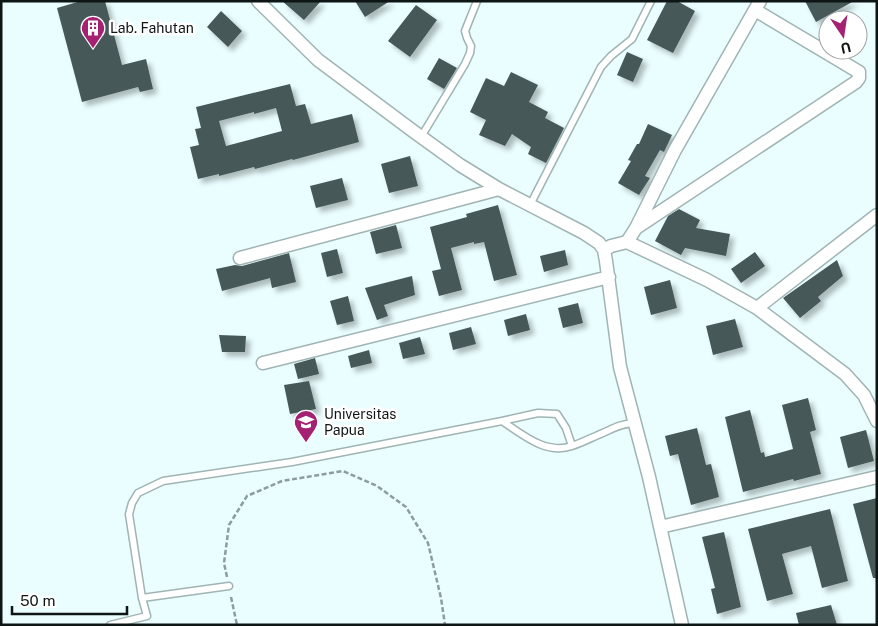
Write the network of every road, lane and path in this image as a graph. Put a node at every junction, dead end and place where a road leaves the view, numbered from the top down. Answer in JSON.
{"nodes":[{"id":1,"x":258,"y":1,"type":"edge"},
{"id":2,"x":477,"y":1,"type":"edge"},
{"id":3,"x":651,"y":1,"type":"edge"},
{"id":4,"x":757,"y":6,"type":"edge"},
{"id":5,"x":421,"y":137,"type":"junction"},
{"id":6,"x":499,"y":189,"type":"junction"},
{"id":7,"x":530,"y":205,"type":"junction"},
{"id":8,"x":877,"y":215,"type":"edge"},
{"id":9,"x":636,"y":228,"type":"junction"},
{"id":10,"x":627,"y":242,"type":"junction"},
{"id":11,"x":604,"y":250,"type":"junction"},
{"id":12,"x":240,"y":258,"type":"dead end"},
{"id":13,"x":609,"y":277,"type":"junction"},
{"id":14,"x":758,"y":308,"type":"junction"},
{"id":15,"x":263,"y":363,"type":"dead end"},
{"id":16,"x":502,"y":421,"type":"junction"},
{"id":17,"x":877,"y":421,"type":"edge"},
{"id":18,"x":634,"y":423,"type":"junction"},
{"id":19,"x":572,"y":446,"type":"junction"},
{"id":20,"x":877,"y":477,"type":"edge"},
{"id":21,"x":660,"y":527,"type":"junction"},
{"id":22,"x":229,"y":586,"type":"junction"},
{"id":23,"x":142,"y":598,"type":"junction"},
{"id":24,"x":147,"y":616,"type":"junction"},
{"id":25,"x":110,"y":625,"type":"edge"},
{"id":26,"x":149,"y":625,"type":"edge"},
{"id":27,"x":237,"y":625,"type":"edge"},
{"id":28,"x":445,"y":625,"type":"edge"},
{"id":29,"x":682,"y":625,"type":"edge"}],
"edges":[{"from":1,"to":5,"type":"street"},
{"from":2,"to":5,"type":"lane"},
{"from":3,"to":7,"type":"lane"},
{"from":4,"to":9,"type":"street"},
{"from":4,"to":9,"type":"street"},
{"from":5,"to":6,"type":"street"},
{"from":6,"to":7,"type":"street"},
{"from":6,"to":12,"type":"street"},
{"from":7,"to":11,"type":"street"},
{"from":8,"to":14,"type":"street"},
{"from":9,"to":10,"type":"street"},
{"from":10,"to":11,"type":"street"},
{"from":10,"to":14,"type":"street"},
{"from":11,"to":13,"type":"street"},
{"from":13,"to":15,"type":"street"},
{"from":13,"to":18,"type":"street"},
{"from":14,"to":17,"type":"street"},
{"from":16,"to":19,"type":"lane"},
{"from":16,"to":19,"type":"lane"},
{"from":16,"to":23,"type":"lane"},
{"from":18,"to":19,"type":"lane"},
{"from":18,"to":21,"type":"street"},
{"from":20,"to":21,"type":"street"},
{"from":21,"to":29,"type":"street"},
{"from":22,"to":23,"type":"lane"},
{"from":22,"to":27,"type":"path"},
{"from":22,"to":28,"type":"path"},
{"from":23,"to":24,"type":"lane"},
{"from":24,"to":25,"type":"lane"},
{"from":24,"to":26,"type":"lane"}]}
